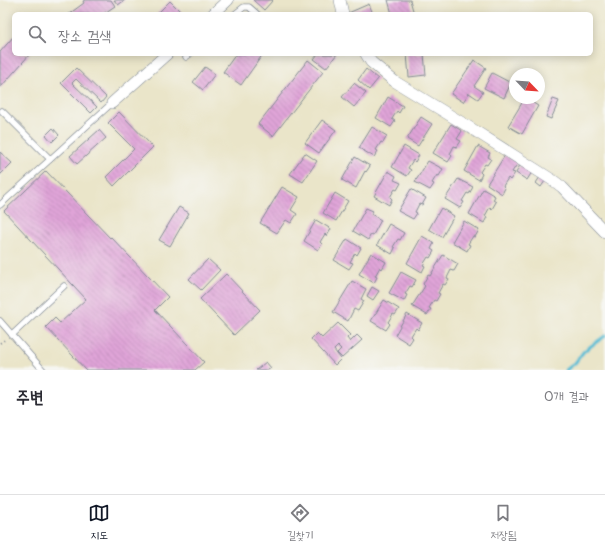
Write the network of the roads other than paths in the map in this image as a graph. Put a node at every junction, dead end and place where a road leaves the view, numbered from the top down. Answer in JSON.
{"nodes":[{"id":1,"x":228,"y":0,"type":"edge"},
{"id":2,"x":340,"y":0,"type":"edge"},
{"id":3,"x":215,"y":12,"type":"edge"},
{"id":4,"x":237,"y":12,"type":"edge"},
{"id":5,"x":255,"y":12,"type":"edge"},
{"id":6,"x":343,"y":12,"type":"edge"},
{"id":7,"x":165,"y":56,"type":"edge"},
{"id":8,"x":367,"y":56,"type":"edge"},
{"id":9,"x":112,"y":103,"type":"joint"},
{"id":10,"x":2,"y":111,"type":"dead end"},
{"id":11,"x":50,"y":159,"type":"junction"},
{"id":12,"x":0,"y":205,"type":"edge"},
{"id":13,"x":605,"y":232,"type":"edge"},
{"id":14,"x":64,"y":286,"type":"dead end"},
{"id":15,"x":0,"y":321,"type":"edge"},
{"id":16,"x":12,"y":335,"type":"junction"},
{"id":17,"x":43,"y":370,"type":"edge"}],
"edges":[{"from":1,"to":3,"type":"street"},
{"from":2,"to":6,"type":"street"},
{"from":4,"to":5,"type":"lane"},
{"from":7,"to":9,"type":"street"},
{"from":8,"to":13,"type":"street"},
{"from":9,"to":11,"type":"lane"},
{"from":10,"to":11,"type":"lane"},
{"from":11,"to":12,"type":"lane"},
{"from":14,"to":16,"type":"lane"},
{"from":15,"to":16,"type":"lane"},
{"from":16,"to":17,"type":"lane"}]}
